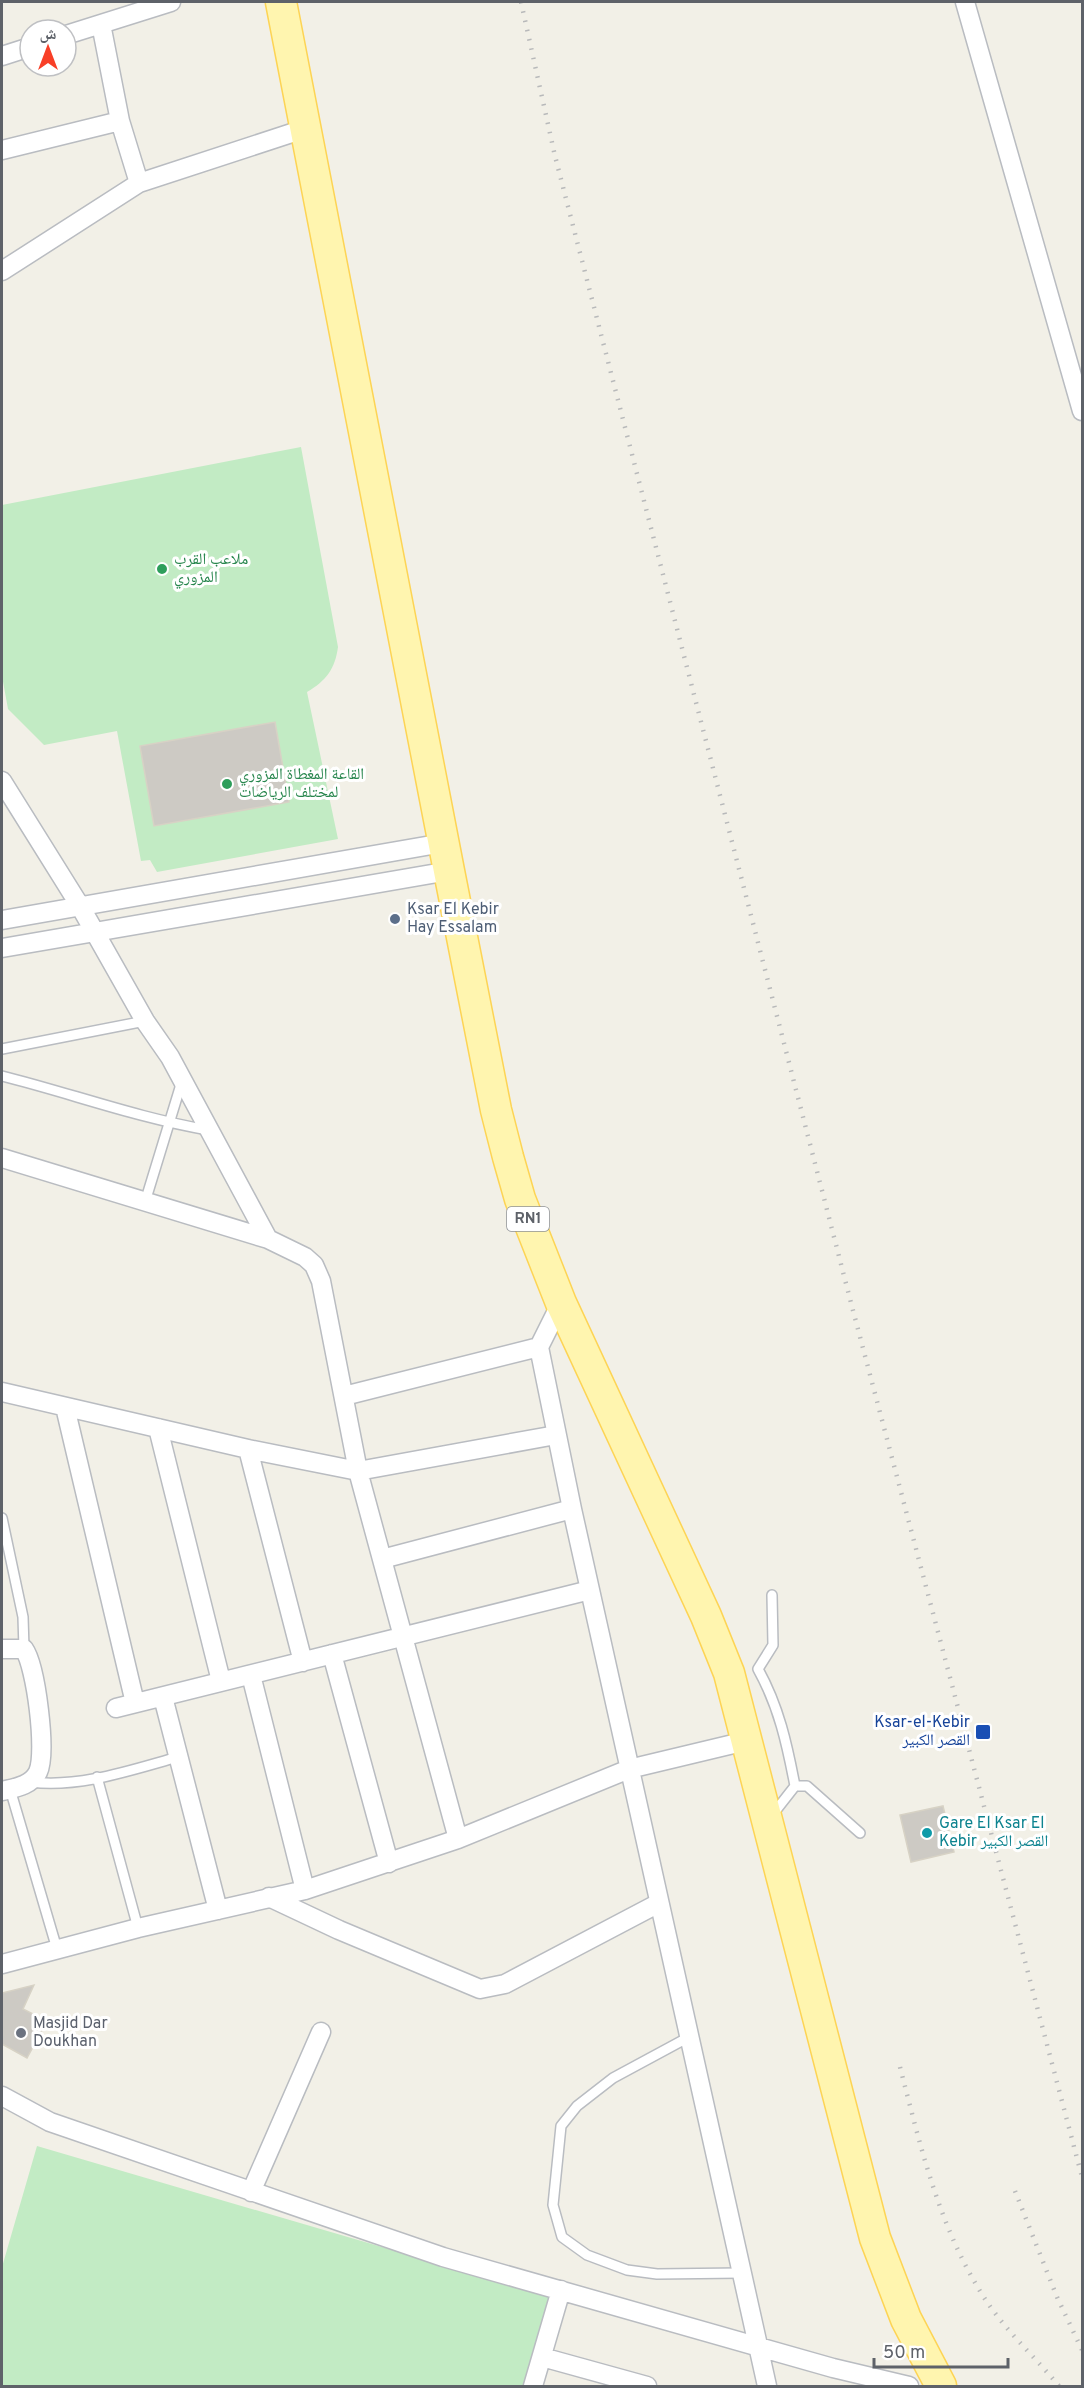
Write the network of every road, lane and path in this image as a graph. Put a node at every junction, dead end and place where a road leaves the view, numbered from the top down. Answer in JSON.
{"nodes":[{"id":1,"x":281,"y":2,"type":"edge"},
{"id":2,"x":965,"y":2,"type":"edge"},
{"id":3,"x":163,"y":3,"type":"edge"},
{"id":4,"x":101,"y":24,"type":"junction"},
{"id":5,"x":78,"y":31,"type":"edge"},
{"id":6,"x":18,"y":51,"type":"edge"},
{"id":7,"x":2,"y":56,"type":"edge"},
{"id":8,"x":120,"y":121,"type":"junction"},
{"id":9,"x":304,"y":129,"type":"junction"},
{"id":10,"x":2,"y":150,"type":"edge"},
{"id":11,"x":139,"y":183,"type":"junction"},
{"id":12,"x":2,"y":271,"type":"edge"},
{"id":13,"x":1076,"y":356,"type":"edge"},
{"id":14,"x":1083,"y":411,"type":"edge"},
{"id":15,"x":2,"y":781,"type":"edge"},
{"id":16,"x":9,"y":807,"type":"edge"},
{"id":17,"x":446,"y":857,"type":"junction"},
{"id":18,"x":80,"y":906,"type":"junction"},
{"id":19,"x":2,"y":920,"type":"edge"},
{"id":20,"x":95,"y":932,"type":"junction"},
{"id":21,"x":2,"y":948,"type":"edge"},
{"id":22,"x":145,"y":1021,"type":"junction"},
{"id":23,"x":2,"y":1049,"type":"edge"},
{"id":24,"x":2,"y":1076,"type":"edge"},
{"id":25,"x":182,"y":1080,"type":"junction"},
{"id":26,"x":169,"y":1123,"type":"junction"},
{"id":27,"x":210,"y":1131,"type":"junction"},
{"id":28,"x":2,"y":1158,"type":"edge"},
{"id":29,"x":145,"y":1202,"type":"junction"},
{"id":30,"x":268,"y":1239,"type":"junction"},
{"id":31,"x":561,"y":1303,"type":"junction"},
{"id":32,"x":539,"y":1347,"type":"junction"},
{"id":33,"x":2,"y":1392,"type":"edge"},
{"id":34,"x":344,"y":1396,"type":"junction"},
{"id":35,"x":65,"y":1407,"type":"junction"},
{"id":36,"x":158,"y":1428,"type":"junction"},
{"id":37,"x":556,"y":1435,"type":"junction"},
{"id":38,"x":248,"y":1449,"type":"junction"},
{"id":39,"x":358,"y":1471,"type":"junction"},
{"id":40,"x":572,"y":1509,"type":"junction"},
{"id":41,"x":2,"y":1518,"type":"edge"},
{"id":42,"x":382,"y":1559,"type":"junction"},
{"id":43,"x":590,"y":1590,"type":"junction"},
{"id":44,"x":772,"y":1594,"type":"dead end"},
{"id":45,"x":403,"y":1636,"type":"junction"},
{"id":46,"x":24,"y":1648,"type":"junction"},
{"id":47,"x":2,"y":1649,"type":"edge"},
{"id":48,"x":332,"y":1654,"type":"junction"},
{"id":49,"x":303,"y":1662,"type":"junction"},
{"id":50,"x":744,"y":1671,"type":"junction"},
{"id":51,"x":251,"y":1675,"type":"junction"},
{"id":52,"x":221,"y":1682,"type":"junction"},
{"id":53,"x":163,"y":1697,"type":"junction"},
{"id":54,"x":135,"y":1703,"type":"junction"},
{"id":55,"x":116,"y":1708,"type":"dead end"},
{"id":56,"x":746,"y":1741,"type":"junction"},
{"id":57,"x":178,"y":1757,"type":"junction"},
{"id":58,"x":629,"y":1769,"type":"junction"},
{"id":59,"x":97,"y":1777,"type":"junction"},
{"id":60,"x":30,"y":1782,"type":"junction"},
{"id":61,"x":795,"y":1786,"type":"junction"},
{"id":62,"x":6,"y":1790,"type":"edge"},
{"id":63,"x":766,"y":1824,"type":"junction"},
{"id":64,"x":860,"y":1833,"type":"dead end"},
{"id":65,"x":458,"y":1839,"type":"junction"},
{"id":66,"x":389,"y":1863,"type":"junction"},
{"id":67,"x":305,"y":1890,"type":"junction"},
{"id":68,"x":269,"y":1897,"type":"junction"},
{"id":69,"x":659,"y":1903,"type":"junction"},
{"id":70,"x":218,"y":1910,"type":"junction"},
{"id":71,"x":138,"y":1928,"type":"junction"},
{"id":72,"x":57,"y":1949,"type":"junction"},
{"id":73,"x":2,"y":1964,"type":"edge"},
{"id":74,"x":321,"y":2032,"type":"dead end"},
{"id":75,"x":689,"y":2037,"type":"junction"},
{"id":76,"x":2,"y":2096,"type":"edge"},
{"id":77,"x":251,"y":2192,"type":"junction"},
{"id":78,"x":741,"y":2273,"type":"junction"},
{"id":79,"x":561,"y":2290,"type":"junction"},
{"id":80,"x":757,"y":2346,"type":"junction"},
{"id":81,"x":542,"y":2357,"type":"junction"},
{"id":82,"x":833,"y":2368,"type":"junction"},
{"id":83,"x":533,"y":2386,"type":"edge"},
{"id":84,"x":647,"y":2386,"type":"edge"},
{"id":85,"x":767,"y":2386,"type":"edge"},
{"id":86,"x":841,"y":2386,"type":"edge"},
{"id":87,"x":909,"y":2386,"type":"edge"},
{"id":88,"x":941,"y":2386,"type":"edge"}],
"edges":[{"from":1,"to":9,"type":"main road","number":"RN1"},
{"from":2,"to":13,"type":"street"},
{"from":3,"to":4,"type":"street"},
{"from":4,"to":5,"type":"street"},
{"from":4,"to":8,"type":"street"},
{"from":6,"to":7,"type":"street"},
{"from":8,"to":10,"type":"street"},
{"from":8,"to":11,"type":"street"},
{"from":9,"to":11,"type":"street"},
{"from":9,"to":17,"type":"main road","number":"RN1"},
{"from":11,"to":12,"type":"street"},
{"from":13,"to":14,"type":"street"},
{"from":15,"to":16,"type":"street"},
{"from":16,"to":18,"type":"street"},
{"from":17,"to":18,"type":"street"},
{"from":17,"to":20,"type":"street"},
{"from":17,"to":31,"type":"main road","number":"RN1"},
{"from":18,"to":19,"type":"street"},
{"from":18,"to":20,"type":"street"},
{"from":20,"to":21,"type":"street"},
{"from":20,"to":22,"type":"street"},
{"from":22,"to":23,"type":"lane"},
{"from":22,"to":25,"type":"street"},
{"from":24,"to":26,"type":"lane"},
{"from":25,"to":26,"type":"lane"},
{"from":25,"to":27,"type":"street"},
{"from":26,"to":27,"type":"lane"},
{"from":26,"to":29,"type":"lane"},
{"from":27,"to":30,"type":"street"},
{"from":28,"to":29,"type":"street"},
{"from":29,"to":30,"type":"street"},
{"from":30,"to":34,"type":"street"},
{"from":31,"to":32,"type":"street"},
{"from":31,"to":50,"type":"main road","number":"RN1"},
{"from":32,"to":34,"type":"street"},
{"from":32,"to":37,"type":"street"},
{"from":33,"to":35,"type":"street"},
{"from":34,"to":39,"type":"street"},
{"from":35,"to":36,"type":"street"},
{"from":35,"to":54,"type":"street"},
{"from":36,"to":38,"type":"street"},
{"from":36,"to":52,"type":"street"},
{"from":37,"to":39,"type":"street"},
{"from":37,"to":40,"type":"street"},
{"from":38,"to":39,"type":"street"},
{"from":38,"to":49,"type":"street"},
{"from":39,"to":42,"type":"street"},
{"from":40,"to":42,"type":"street"},
{"from":40,"to":43,"type":"street"},
{"from":41,"to":46,"type":"lane"},
{"from":42,"to":45,"type":"street"},
{"from":43,"to":45,"type":"street"},
{"from":43,"to":58,"type":"street"},
{"from":44,"to":50,"type":"lane"},
{"from":45,"to":48,"type":"street"},
{"from":45,"to":65,"type":"street"},
{"from":46,"to":47,"type":"street"},
{"from":46,"to":60,"type":"street"},
{"from":48,"to":49,"type":"street"},
{"from":48,"to":66,"type":"street"},
{"from":49,"to":51,"type":"street"},
{"from":50,"to":56,"type":"main road","number":"RN1"},
{"from":50,"to":61,"type":"lane"},
{"from":51,"to":52,"type":"street"},
{"from":51,"to":67,"type":"street"},
{"from":52,"to":53,"type":"street"},
{"from":53,"to":54,"type":"street"},
{"from":53,"to":57,"type":"street"},
{"from":54,"to":55,"type":"street"},
{"from":56,"to":58,"type":"street"},
{"from":56,"to":63,"type":"main road","number":"RN1"},
{"from":57,"to":59,"type":"lane"},
{"from":57,"to":70,"type":"street"},
{"from":58,"to":65,"type":"street"},
{"from":58,"to":69,"type":"street"},
{"from":59,"to":60,"type":"lane"},
{"from":59,"to":71,"type":"lane"},
{"from":60,"to":62,"type":"street"},
{"from":61,"to":63,"type":"lane"},
{"from":61,"to":64,"type":"lane"},
{"from":62,"to":72,"type":"lane"},
{"from":63,"to":88,"type":"main road","number":"RN1"},
{"from":65,"to":66,"type":"street"},
{"from":66,"to":67,"type":"street"},
{"from":67,"to":68,"type":"street"},
{"from":68,"to":69,"type":"street"},
{"from":68,"to":70,"type":"street"},
{"from":69,"to":75,"type":"street"},
{"from":70,"to":71,"type":"street"},
{"from":71,"to":72,"type":"street"},
{"from":72,"to":73,"type":"street"},
{"from":74,"to":77,"type":"street"},
{"from":75,"to":78,"type":"street"},
{"from":75,"to":78,"type":"lane"},
{"from":76,"to":77,"type":"street"},
{"from":77,"to":79,"type":"street"},
{"from":78,"to":80,"type":"street"},
{"from":79,"to":80,"type":"street"},
{"from":79,"to":81,"type":"street"},
{"from":80,"to":82,"type":"street"},
{"from":80,"to":85,"type":"street"},
{"from":81,"to":83,"type":"street"},
{"from":81,"to":84,"type":"street"},
{"from":82,"to":86,"type":"street"},
{"from":82,"to":87,"type":"street"}]}
